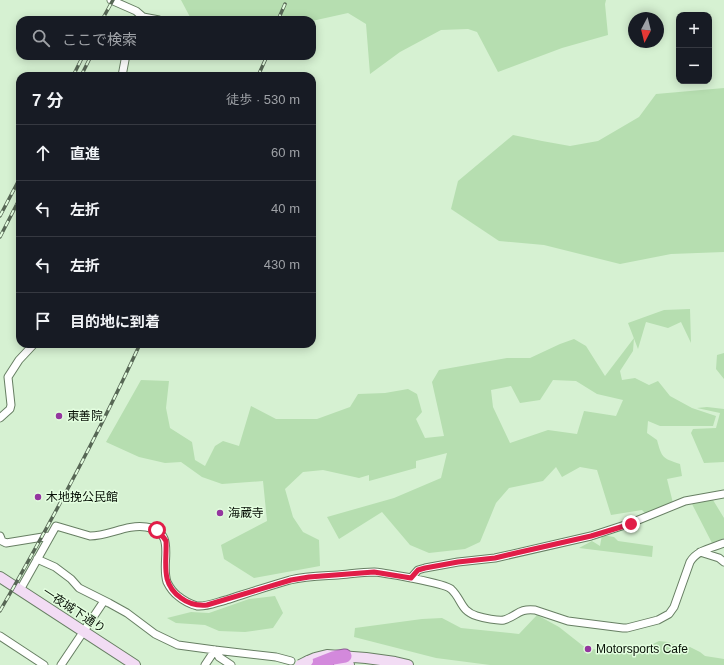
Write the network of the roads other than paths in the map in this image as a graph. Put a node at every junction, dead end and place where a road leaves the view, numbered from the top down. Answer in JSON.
{"nodes":[{"id":1,"x":111,"y":0,"type":"edge"},
{"id":2,"x":141,"y":16,"type":"edge"},
{"id":3,"x":125,"y":60,"type":"edge"},
{"id":4,"x":123,"y":72,"type":"edge"},
{"id":5,"x":30,"y":348,"type":"edge"},
{"id":6,"x":8,"y":377,"type":"junction"},
{"id":7,"x":0,"y":378,"type":"edge"},
{"id":8,"x":0,"y":418,"type":"edge"},
{"id":9,"x":724,"y":494,"type":"edge"},
{"id":10,"x":49,"y":536,"type":"junction"},
{"id":11,"x":1,"y":540,"type":"edge"},
{"id":12,"x":724,"y":543,"type":"edge"},
{"id":13,"x":700,"y":552,"type":"junction"},
{"id":14,"x":37,"y":559,"type":"junction"},
{"id":15,"x":724,"y":562,"type":"edge"},
{"id":16,"x":0,"y":577,"type":"edge"},
{"id":17,"x":411,"y":578,"type":"junction"},
{"id":18,"x":20,"y":590,"type":"junction"},
{"id":19,"x":104,"y":601,"type":"junction"},
{"id":20,"x":83,"y":631,"type":"junction"},
{"id":21,"x":0,"y":636,"type":"edge"},
{"id":22,"x":215,"y":650,"type":"junction"},
{"id":23,"x":344,"y":662,"type":"edge"},
{"id":24,"x":303,"y":664,"type":"edge"},
{"id":25,"x":44,"y":665,"type":"edge"},
{"id":26,"x":61,"y":665,"type":"edge"},
{"id":27,"x":135,"y":665,"type":"edge"},
{"id":28,"x":205,"y":665,"type":"edge"},
{"id":29,"x":231,"y":665,"type":"edge"},
{"id":30,"x":328,"y":665,"type":"edge"},
{"id":31,"x":408,"y":665,"type":"edge"}],
"edges":[{"from":1,"to":2,"type":"street"},
{"from":3,"to":4,"type":"street"},
{"from":5,"to":6,"type":"street"},
{"from":6,"to":7,"type":"street"},
{"from":6,"to":8,"type":"street"},
{"from":9,"to":17,"type":"street"},
{"from":10,"to":11,"type":"street"},
{"from":10,"to":14,"type":"street"},
{"from":10,"to":17,"type":"street"},
{"from":12,"to":13,"type":"street"},
{"from":13,"to":15,"type":"street"},
{"from":13,"to":17,"type":"street"},
{"from":14,"to":18,"type":"street"},
{"from":14,"to":19,"type":"street"},
{"from":16,"to":18,"type":"street","name":"一夜城下通り"},
{"from":18,"to":20,"type":"street","name":"一夜城下通り"},
{"from":19,"to":20,"type":"street"},
{"from":19,"to":22,"type":"street"},
{"from":20,"to":26,"type":"street"},
{"from":20,"to":27,"type":"street","name":"一夜城下通り"},
{"from":21,"to":25,"type":"street"},
{"from":22,"to":24,"type":"street"},
{"from":22,"to":28,"type":"street"},
{"from":22,"to":29,"type":"street"},
{"from":23,"to":24,"type":"highway"},
{"from":23,"to":30,"type":"highway"},
{"from":23,"to":31,"type":"street"}]}
